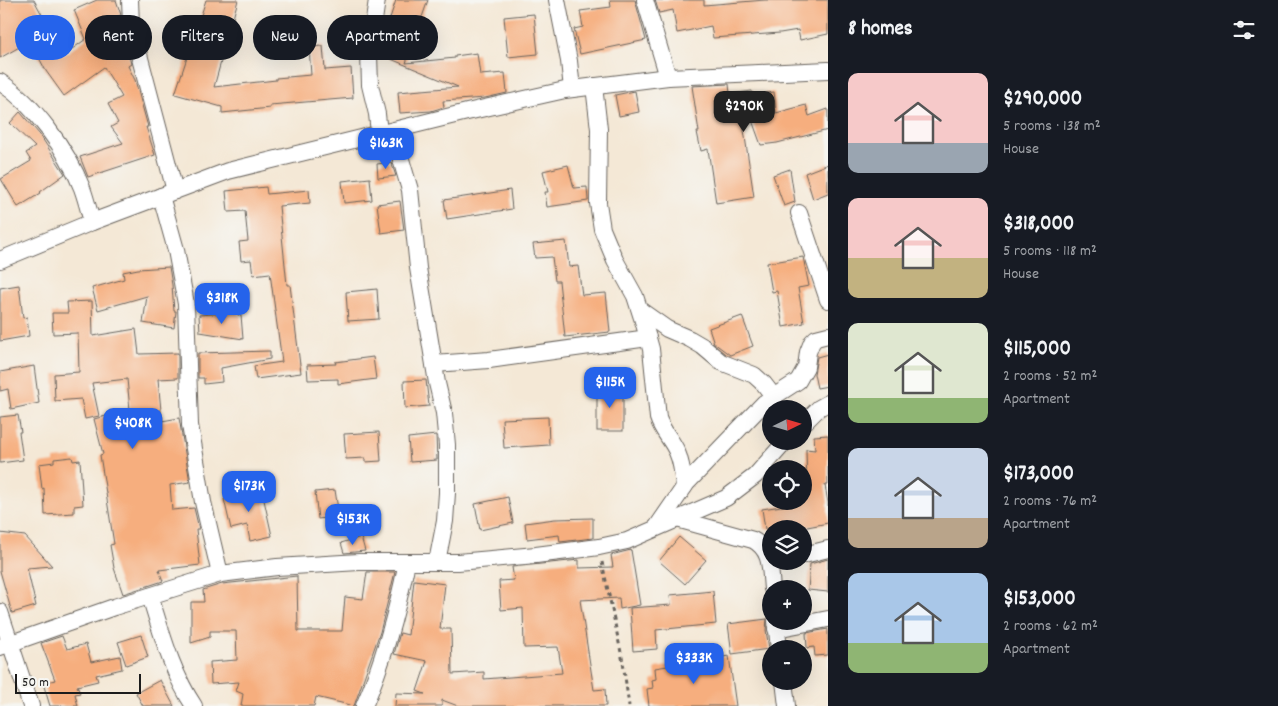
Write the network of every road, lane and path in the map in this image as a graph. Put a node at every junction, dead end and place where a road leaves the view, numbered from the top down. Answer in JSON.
{"nodes":[{"id":1,"x":130,"y":0,"type":"edge"},
{"id":2,"x":377,"y":0,"type":"edge"},
{"id":3,"x":557,"y":0,"type":"edge"},
{"id":4,"x":645,"y":0,"type":"edge"},
{"id":5,"x":828,"y":70,"type":"edge"},
{"id":6,"x":668,"y":77,"type":"junction"},
{"id":7,"x":0,"y":82,"type":"edge"},
{"id":8,"x":594,"y":86,"type":"junction"},
{"id":9,"x":572,"y":89,"type":"junction"},
{"id":10,"x":396,"y":130,"type":"junction"},
{"id":11,"x":379,"y":133,"type":"junction"},
{"id":12,"x":168,"y":194,"type":"junction"},
{"id":13,"x":799,"y":214,"type":"dead end"},
{"id":14,"x":92,"y":222,"type":"junction"},
{"id":15,"x":0,"y":260,"type":"edge"},
{"id":16,"x":828,"y":300,"type":"edge"},
{"id":17,"x":640,"y":310,"type":"junction"},
{"id":18,"x":828,"y":335,"type":"edge"},
{"id":19,"x":648,"y":338,"type":"junction"},
{"id":20,"x":434,"y":364,"type":"junction"},
{"id":21,"x":774,"y":397,"type":"junction"},
{"id":22,"x":828,"y":403,"type":"edge"},
{"id":23,"x":812,"y":415,"type":"edge"},
{"id":24,"x":778,"y":450,"type":"edge"},
{"id":25,"x":684,"y":487,"type":"junction"},
{"id":26,"x":677,"y":519,"type":"junction"},
{"id":27,"x":656,"y":528,"type":"junction"},
{"id":28,"x":762,"y":546,"type":"edge"},
{"id":29,"x":599,"y":547,"type":"junction"},
{"id":30,"x":828,"y":549,"type":"edge"},
{"id":31,"x":812,"y":553,"type":"edge"},
{"id":32,"x":407,"y":562,"type":"junction"},
{"id":33,"x":437,"y":562,"type":"junction"},
{"id":34,"x":220,"y":574,"type":"junction"},
{"id":35,"x":150,"y":596,"type":"junction"},
{"id":36,"x":0,"y":612,"type":"edge"},
{"id":37,"x":828,"y":619,"type":"edge"},
{"id":38,"x":812,"y":621,"type":"edge"},
{"id":39,"x":5,"y":645,"type":"edge"},
{"id":40,"x":785,"y":690,"type":"edge"},
{"id":41,"x":31,"y":706,"type":"edge"},
{"id":42,"x":194,"y":706,"type":"edge"},
{"id":43,"x":364,"y":706,"type":"edge"},
{"id":44,"x":629,"y":706,"type":"edge"},
{"id":45,"x":787,"y":706,"type":"edge"}],
"edges":[{"from":1,"to":12,"type":"street"},
{"from":2,"to":11,"type":"street"},
{"from":3,"to":9,"type":"street"},
{"from":4,"to":6,"type":"street"},
{"from":5,"to":6,"type":"street"},
{"from":6,"to":8,"type":"street"},
{"from":7,"to":14,"type":"street"},
{"from":8,"to":9,"type":"street"},
{"from":8,"to":17,"type":"street"},
{"from":9,"to":10,"type":"street"},
{"from":10,"to":11,"type":"street"},
{"from":10,"to":20,"type":"street"},
{"from":11,"to":12,"type":"street"},
{"from":12,"to":14,"type":"street"},
{"from":12,"to":34,"type":"street"},
{"from":13,"to":16,"type":"street"},
{"from":14,"to":15,"type":"street"},
{"from":17,"to":19,"type":"street"},
{"from":17,"to":21,"type":"street"},
{"from":18,"to":21,"type":"street"},
{"from":19,"to":20,"type":"street"},
{"from":19,"to":25,"type":"street"},
{"from":20,"to":33,"type":"street"},
{"from":21,"to":25,"type":"street"},
{"from":22,"to":23,"type":"street"},
{"from":24,"to":26,"type":"street"},
{"from":25,"to":27,"type":"street"},
{"from":26,"to":27,"type":"street"},
{"from":26,"to":28,"type":"street"},
{"from":27,"to":29,"type":"street"},
{"from":29,"to":33,"type":"street"},
{"from":29,"to":44,"type":"path"},
{"from":30,"to":31,"type":"street"},
{"from":32,"to":33,"type":"street"},
{"from":32,"to":34,"type":"street"},
{"from":32,"to":43,"type":"street"},
{"from":34,"to":35,"type":"street"},
{"from":35,"to":39,"type":"street"},
{"from":35,"to":42,"type":"street"},
{"from":36,"to":39,"type":"street"},
{"from":37,"to":38,"type":"street"},
{"from":39,"to":41,"type":"street"},
{"from":40,"to":45,"type":"street"}]}
